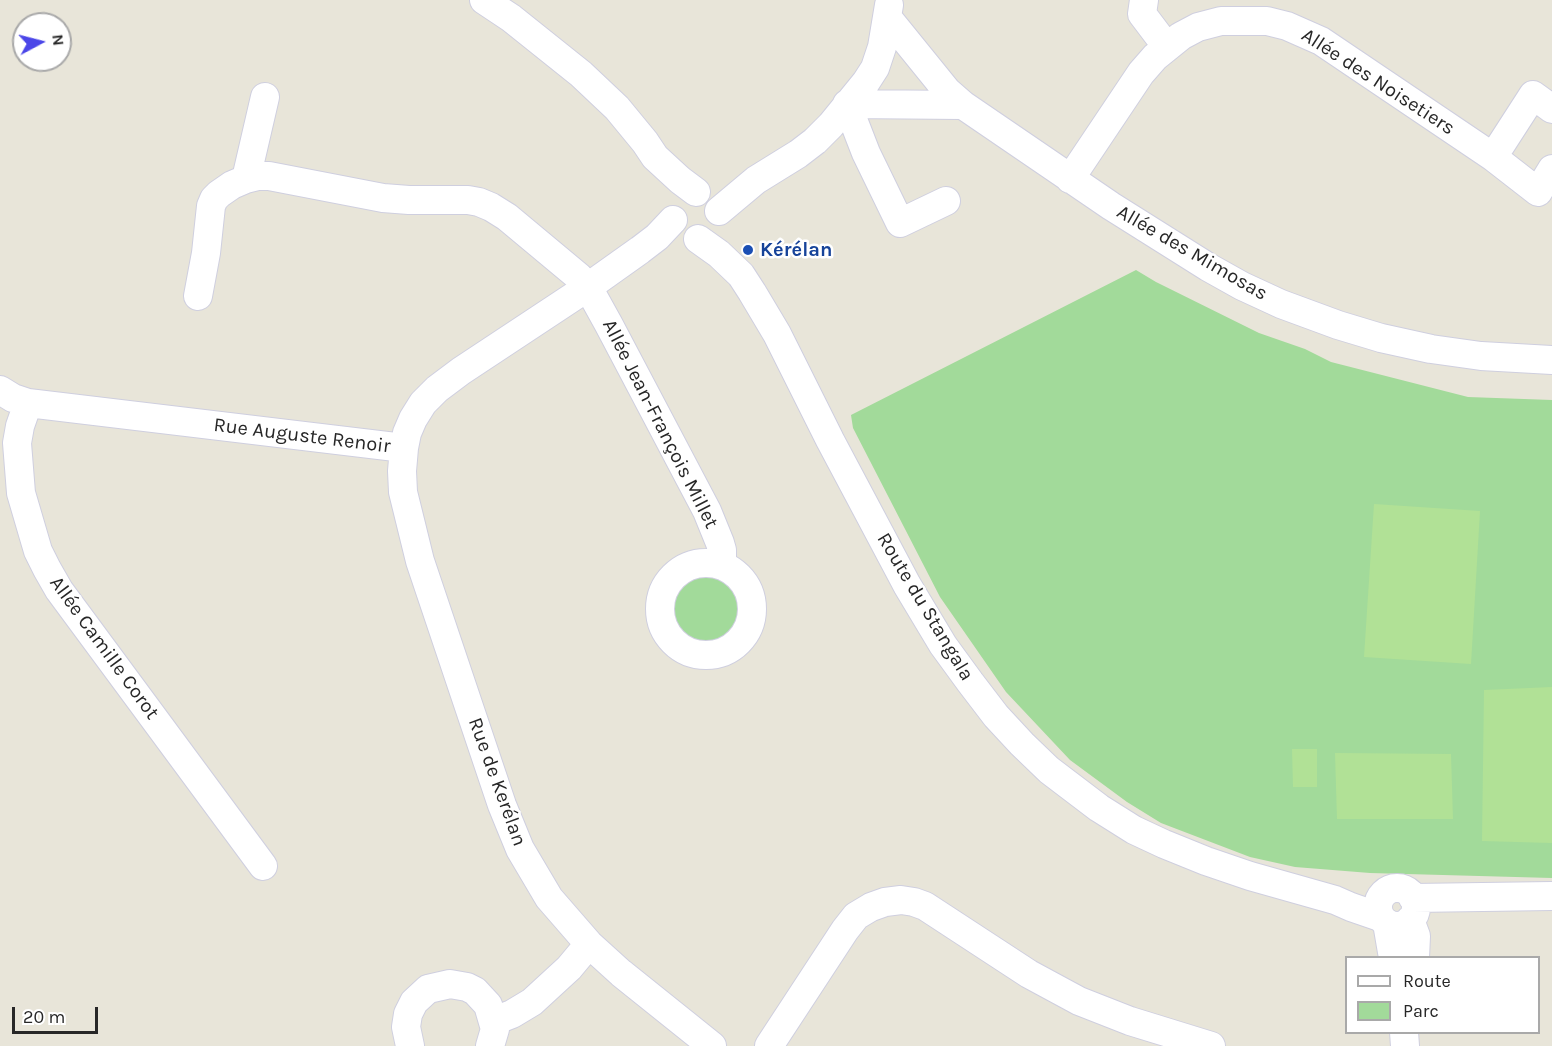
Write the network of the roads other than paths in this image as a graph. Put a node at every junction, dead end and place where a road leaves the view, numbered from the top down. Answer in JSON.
{"nodes":[{"id":1,"x":484,"y":0,"type":"edge"},
{"id":2,"x":1144,"y":0,"type":"edge"},
{"id":3,"x":889,"y":9,"type":"edge"},
{"id":4,"x":1215,"y":10,"type":"edge"},
{"id":5,"x":1167,"y":47,"type":"junction"},
{"id":6,"x":265,"y":97,"type":"dead end"},
{"id":7,"x":847,"y":104,"type":"junction"},
{"id":8,"x":963,"y":105,"type":"junction"},
{"id":9,"x":1552,"y":109,"type":"edge"},
{"id":10,"x":655,"y":157,"type":"junction"},
{"id":11,"x":1493,"y":157,"type":"junction"},
{"id":12,"x":1552,"y":169,"type":"edge"},
{"id":13,"x":246,"y":179,"type":"junction"},
{"id":14,"x":1070,"y":179,"type":"junction"},
{"id":15,"x":946,"y":201,"type":"dead end"},
{"id":16,"x":710,"y":203,"type":"junction"},
{"id":17,"x":683,"y":228,"type":"junction"},
{"id":18,"x":741,"y":275,"type":"junction"},
{"id":19,"x":588,"y":287,"type":"junction"},
{"id":20,"x":198,"y":296,"type":"dead end"},
{"id":21,"x":1552,"y":360,"type":"edge"},
{"id":22,"x":0,"y":390,"type":"edge"},
{"id":23,"x":28,"y":403,"type":"junction"},
{"id":24,"x":404,"y":448,"type":"junction"},
{"id":25,"x":722,"y":565,"type":"dead end"},
{"id":26,"x":263,"y":866,"type":"dead end"},
{"id":27,"x":1552,"y":896,"type":"edge"},
{"id":28,"x":1398,"y":911,"type":"junction"},
{"id":29,"x":589,"y":944,"type":"junction"},
{"id":30,"x":1393,"y":956,"type":"edge"},
{"id":31,"x":1415,"y":956,"type":"edge"},
{"id":32,"x":492,"y":1033,"type":"edge"},
{"id":33,"x":410,"y":1046,"type":"edge"},
{"id":34,"x":712,"y":1046,"type":"edge"},
{"id":35,"x":769,"y":1046,"type":"edge"},
{"id":36,"x":1211,"y":1046,"type":"edge"}],
"edges":[{"from":1,"to":10,"type":"street"},
{"from":2,"to":5,"type":"street"},
{"from":3,"to":7,"type":"street"},
{"from":3,"to":8,"type":"street","name":"Allée des Mimosas"},
{"from":4,"to":5,"type":"street","name":"Allée des Noisetiers"},
{"from":4,"to":11,"type":"street","name":"Allée des Noisetiers"},
{"from":5,"to":14,"type":"street","name":"Allée des Noisetiers"},
{"from":6,"to":13,"type":"street"},
{"from":7,"to":8,"type":"street"},
{"from":7,"to":15,"type":"street"},
{"from":7,"to":16,"type":"street"},
{"from":8,"to":14,"type":"street","name":"Allée des Mimosas"},
{"from":9,"to":11,"type":"street"},
{"from":10,"to":16,"type":"street"},
{"from":10,"to":17,"type":"street"},
{"from":11,"to":12,"type":"street","name":"Allée des Noisetiers"},
{"from":13,"to":19,"type":"street","name":"Allée Jean-François Millet"},
{"from":13,"to":20,"type":"street"},
{"from":14,"to":21,"type":"street","name":"Allée des Mimosas"},
{"from":16,"to":17,"type":"street"},
{"from":16,"to":17,"type":"street"},
{"from":16,"to":18,"type":"street","name":"Route du Stangala"},
{"from":17,"to":18,"type":"street","name":"Route du Stangala"},
{"from":17,"to":19,"type":"street","name":"Rue Auguste Renoir"},
{"from":18,"to":28,"type":"street","name":"Route du Stangala"},
{"from":19,"to":24,"type":"street","name":"Rue Auguste Renoir"},
{"from":19,"to":25,"type":"street","name":"Allée Jean-François Millet"},
{"from":22,"to":23,"type":"street","name":"Rue Auguste Renoir"},
{"from":23,"to":24,"type":"street","name":"Rue Auguste Renoir"},
{"from":23,"to":26,"type":"street","name":"Allée Camille Corot"},
{"from":24,"to":29,"type":"street","name":"Rue de Kerélan"},
{"from":27,"to":28,"type":"street","name":"Route du Stangala"},
{"from":28,"to":30,"type":"street"},
{"from":28,"to":31,"type":"street"},
{"from":29,"to":32,"type":"street"},
{"from":29,"to":34,"type":"street","name":"Rue de Kerélan"},
{"from":32,"to":33,"type":"street"},
{"from":35,"to":36,"type":"street"}]}
